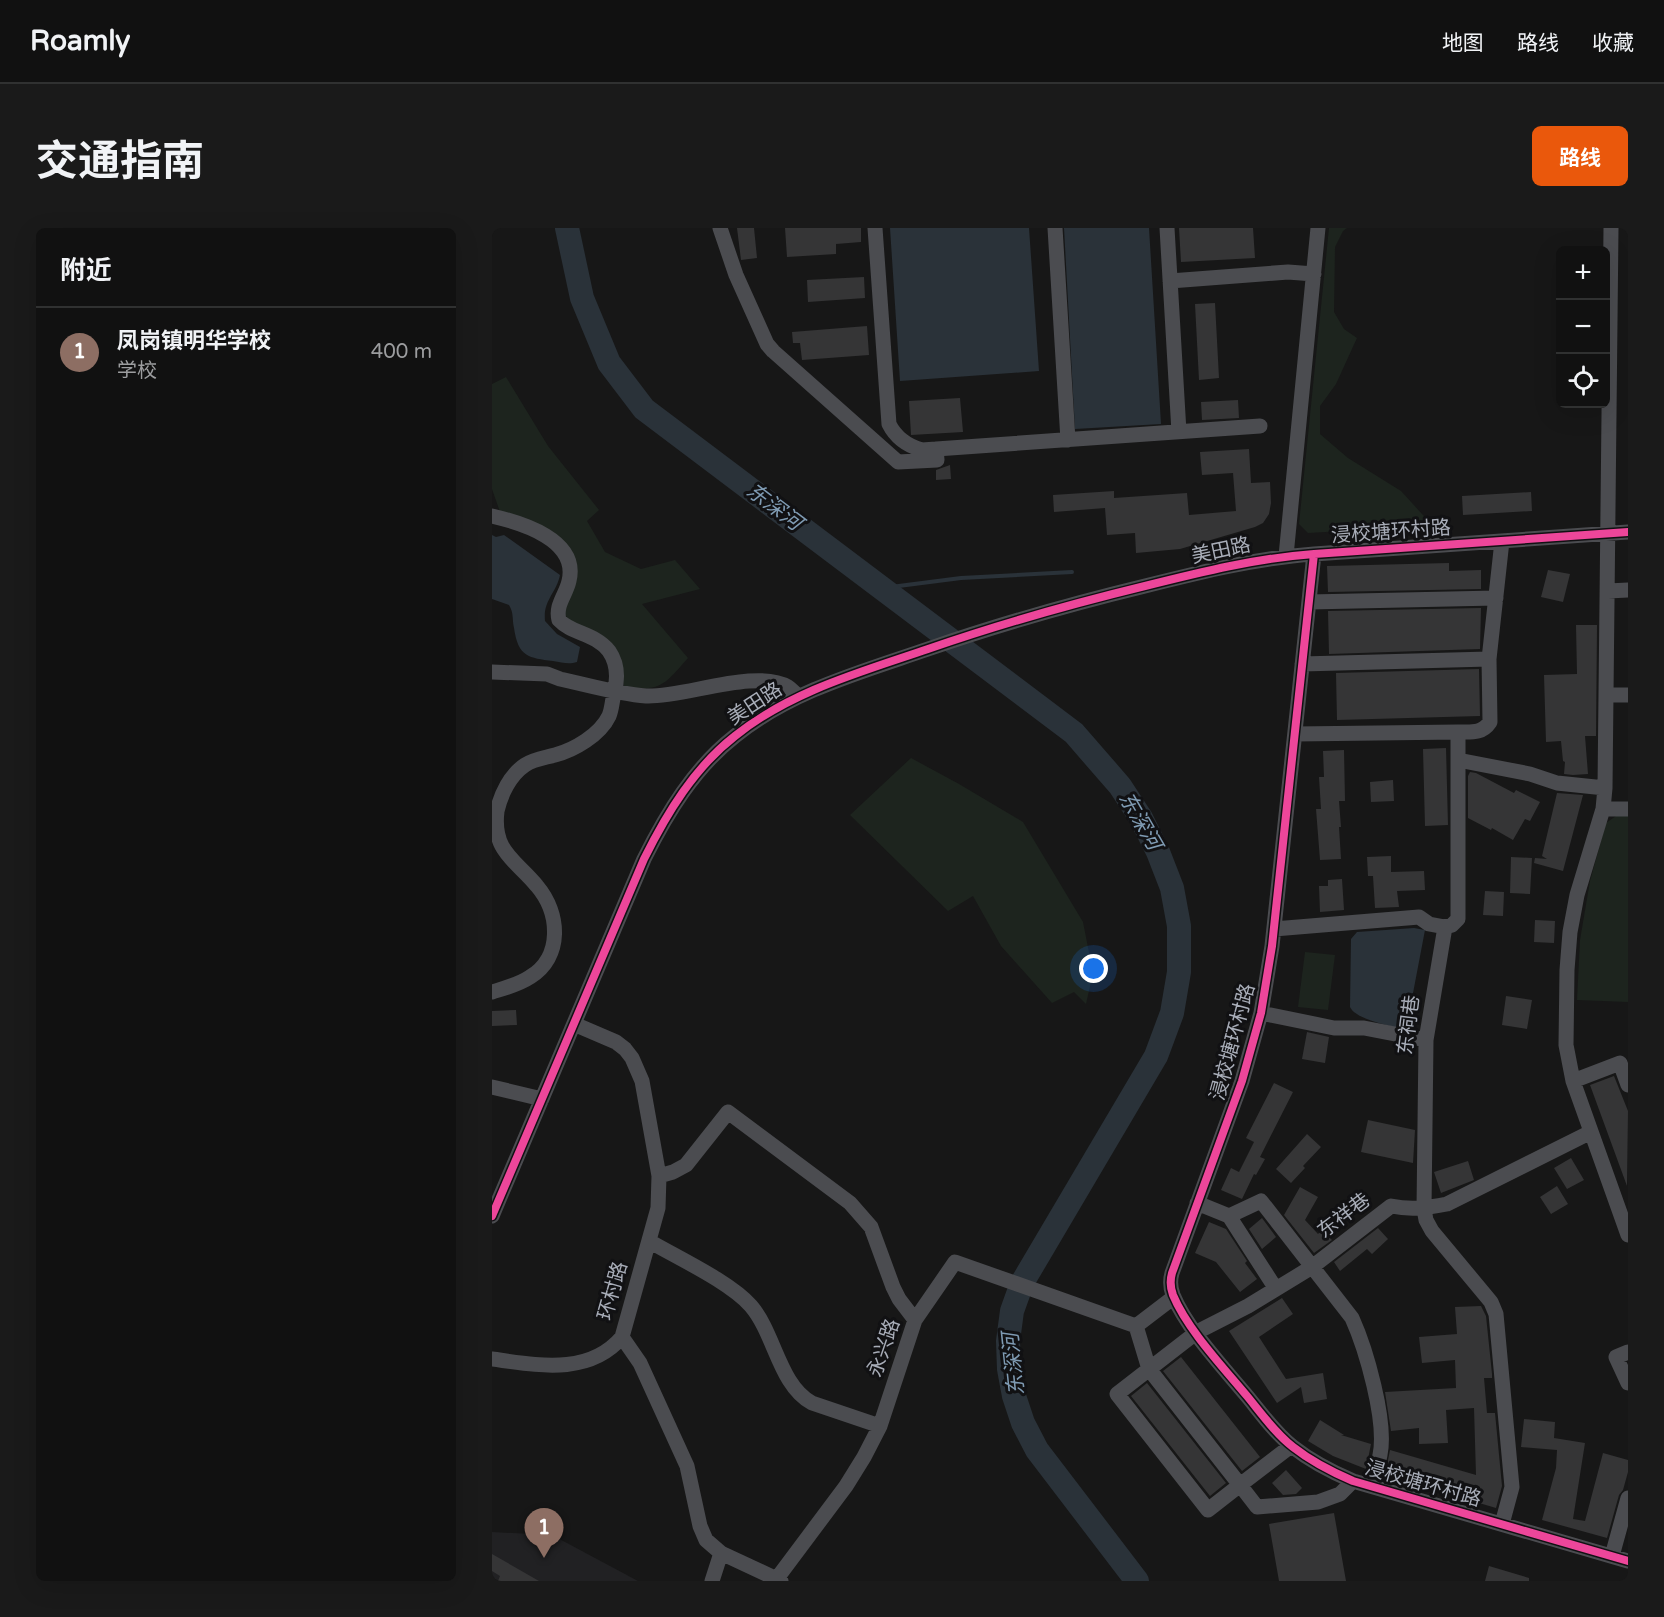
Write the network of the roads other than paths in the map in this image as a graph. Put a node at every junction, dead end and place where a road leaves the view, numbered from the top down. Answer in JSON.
{"nodes":[{"id":1,"x":720,"y":228,"type":"edge"},
{"id":2,"x":876,"y":228,"type":"edge"},
{"id":3,"x":1055,"y":228,"type":"edge"},
{"id":4,"x":1167,"y":228,"type":"edge"},
{"id":5,"x":1318,"y":228,"type":"edge"},
{"id":6,"x":1611,"y":228,"type":"edge"},
{"id":7,"x":1314,"y":274,"type":"junction"},
{"id":8,"x":1170,"y":281,"type":"junction"},
{"id":9,"x":1260,"y":426,"type":"dead end"},
{"id":10,"x":1179,"y":432,"type":"junction"},
{"id":11,"x":1068,"y":440,"type":"junction"},
{"id":12,"x":936,"y":449,"type":"junction"},
{"id":13,"x":492,"y":516,"type":"edge"},
{"id":14,"x":1628,"y":532,"type":"edge"},
{"id":15,"x":1608,"y":534,"type":"junction"},
{"id":16,"x":1503,"y":541,"type":"junction"},
{"id":17,"x":1314,"y":554,"type":"junction"},
{"id":18,"x":1286,"y":556,"type":"junction"},
{"id":19,"x":1628,"y":590,"type":"edge"},
{"id":20,"x":1608,"y":591,"type":"junction"},
{"id":21,"x":1496,"y":598,"type":"junction"},
{"id":22,"x":1309,"y":602,"type":"junction"},
{"id":23,"x":1489,"y":659,"type":"junction"},
{"id":24,"x":1302,"y":664,"type":"junction"},
{"id":25,"x":492,"y":672,"type":"edge"},
{"id":26,"x":615,"y":690,"type":"junction"},
{"id":27,"x":1606,"y":695,"type":"junction"},
{"id":28,"x":1628,"y":695,"type":"edge"},
{"id":29,"x":798,"y":696,"type":"junction"},
{"id":30,"x":1458,"y":732,"type":"junction"},
{"id":31,"x":1295,"y":734,"type":"junction"},
{"id":32,"x":1458,"y":760,"type":"junction"},
{"id":33,"x":1605,"y":788,"type":"junction"},
{"id":34,"x":1628,"y":808,"type":"edge"},
{"id":35,"x":1603,"y":809,"type":"junction"},
{"id":36,"x":1445,"y":927,"type":"junction"},
{"id":37,"x":1274,"y":928,"type":"junction"},
{"id":38,"x":492,"y":992,"type":"edge"},
{"id":39,"x":1261,"y":1013,"type":"junction"},
{"id":40,"x":574,"y":1024,"type":"junction"},
{"id":41,"x":1426,"y":1040,"type":"junction"},
{"id":42,"x":1573,"y":1081,"type":"junction"},
{"id":43,"x":1628,"y":1085,"type":"edge"},
{"id":44,"x":492,"y":1087,"type":"edge"},
{"id":45,"x":542,"y":1099,"type":"junction"},
{"id":46,"x":1591,"y":1132,"type":"junction"},
{"id":47,"x":659,"y":1176,"type":"junction"},
{"id":48,"x":1197,"y":1203,"type":"junction"},
{"id":49,"x":1424,"y":1209,"type":"junction"},
{"id":50,"x":492,"y":1216,"type":"edge"},
{"id":51,"x":1229,"y":1216,"type":"junction"},
{"id":52,"x":1628,"y":1235,"type":"edge"},
{"id":53,"x":649,"y":1241,"type":"junction"},
{"id":54,"x":1312,"y":1267,"type":"junction"},
{"id":55,"x":1276,"y":1289,"type":"junction"},
{"id":56,"x":1174,"y":1297,"type":"junction"},
{"id":57,"x":915,"y":1320,"type":"junction"},
{"id":58,"x":1136,"y":1326,"type":"junction"},
{"id":59,"x":1197,"y":1332,"type":"junction"},
{"id":60,"x":622,"y":1337,"type":"junction"},
{"id":61,"x":1628,"y":1352,"type":"edge"},
{"id":62,"x":492,"y":1359,"type":"edge"},
{"id":63,"x":1149,"y":1369,"type":"junction"},
{"id":64,"x":1628,"y":1383,"type":"edge"},
{"id":65,"x":880,"y":1426,"type":"junction"},
{"id":66,"x":1291,"y":1446,"type":"junction"},
{"id":67,"x":1353,"y":1481,"type":"junction"},
{"id":68,"x":1240,"y":1485,"type":"junction"},
{"id":69,"x":1371,"y":1486,"type":"junction"},
{"id":70,"x":1628,"y":1498,"type":"edge"},
{"id":71,"x":1502,"y":1524,"type":"junction"},
{"id":72,"x":721,"y":1553,"type":"junction"},
{"id":73,"x":1612,"y":1556,"type":"junction"},
{"id":74,"x":1628,"y":1561,"type":"edge"},
{"id":75,"x":778,"y":1580,"type":"edge"},
{"id":76,"x":712,"y":1581,"type":"edge"}],
"edges":[{"from":1,"to":12,"type":"street"},
{"from":2,"to":12,"type":"street"},
{"from":3,"to":11,"type":"street"},
{"from":4,"to":8,"type":"street"},
{"from":5,"to":7,"type":"street"},
{"from":6,"to":15,"type":"street"},
{"from":7,"to":8,"type":"street"},
{"from":7,"to":18,"type":"street"},
{"from":8,"to":10,"type":"street"},
{"from":9,"to":10,"type":"street"},
{"from":10,"to":11,"type":"street"},
{"from":11,"to":12,"type":"street"},
{"from":13,"to":26,"type":"street"},
{"from":14,"to":15,"type":"street","name":"浸校塘环村路"},
{"from":15,"to":16,"type":"street","name":"浸校塘环村路"},
{"from":15,"to":20,"type":"street"},
{"from":16,"to":17,"type":"street","name":"浸校塘环村路"},
{"from":16,"to":21,"type":"street"},
{"from":17,"to":18,"type":"street","name":"美田路"},
{"from":17,"to":22,"type":"street","name":"浸校塘环村路"},
{"from":18,"to":29,"type":"street","name":"美田路"},
{"from":19,"to":20,"type":"street"},
{"from":20,"to":27,"type":"street"},
{"from":21,"to":22,"type":"street"},
{"from":21,"to":23,"type":"street"},
{"from":22,"to":24,"type":"street","name":"浸校塘环村路"},
{"from":23,"to":24,"type":"street"},
{"from":23,"to":30,"type":"street"},
{"from":24,"to":31,"type":"street","name":"浸校塘环村路"},
{"from":25,"to":26,"type":"street"},
{"from":26,"to":29,"type":"street"},
{"from":26,"to":38,"type":"street"},
{"from":27,"to":28,"type":"street"},
{"from":27,"to":33,"type":"street"},
{"from":29,"to":40,"type":"street","name":"美田路"},
{"from":30,"to":31,"type":"street"},
{"from":30,"to":32,"type":"street","name":"东祠巷"},
{"from":31,"to":37,"type":"street","name":"浸校塘环村路"},
{"from":32,"to":33,"type":"street"},
{"from":32,"to":36,"type":"street","name":"东祠巷"},
{"from":33,"to":35,"type":"street"},
{"from":34,"to":35,"type":"street"},
{"from":35,"to":42,"type":"street"},
{"from":36,"to":37,"type":"street"},
{"from":36,"to":41,"type":"street","name":"东祠巷"},
{"from":37,"to":39,"type":"street","name":"浸校塘环村路"},
{"from":39,"to":41,"type":"street"},
{"from":39,"to":48,"type":"street","name":"浸校塘环村路"},
{"from":40,"to":45,"type":"street","name":"美田路"},
{"from":40,"to":47,"type":"street","name":"环村路"},
{"from":41,"to":49,"type":"street","name":"东祠巷"},
{"from":42,"to":43,"type":"street"},
{"from":42,"to":46,"type":"street"},
{"from":44,"to":45,"type":"street"},
{"from":45,"to":50,"type":"street","name":"美田路"},
{"from":46,"to":49,"type":"street","name":"东祥巷"},
{"from":46,"to":52,"type":"street"},
{"from":47,"to":53,"type":"street","name":"环村路"},
{"from":47,"to":57,"type":"street"},
{"from":48,"to":51,"type":"street"},
{"from":48,"to":56,"type":"street","name":"浸校塘环村路"},
{"from":49,"to":54,"type":"street","name":"东祥巷"},
{"from":49,"to":71,"type":"street","name":"东祠巷"},
{"from":51,"to":54,"type":"street"},
{"from":51,"to":55,"type":"street"},
{"from":53,"to":60,"type":"street","name":"环村路"},
{"from":53,"to":65,"type":"street"},
{"from":54,"to":55,"type":"street","name":"东祥巷"},
{"from":54,"to":69,"type":"street"},
{"from":55,"to":59,"type":"street","name":"东祥巷"},
{"from":56,"to":58,"type":"street"},
{"from":56,"to":59,"type":"street","name":"浸校塘环村路"},
{"from":57,"to":58,"type":"street","name":"永兴路"},
{"from":57,"to":65,"type":"street","name":"永兴路"},
{"from":58,"to":63,"type":"street"},
{"from":59,"to":63,"type":"street","name":"东祥巷"},
{"from":59,"to":66,"type":"street","name":"浸校塘环村路"},
{"from":60,"to":62,"type":"street"},
{"from":60,"to":72,"type":"street","name":"环村路"},
{"from":61,"to":64,"type":"street"},
{"from":63,"to":68,"type":"street"},
{"from":63,"to":68,"type":"street","name":"东祥巷"},
{"from":65,"to":75,"type":"street","name":"永兴路"},
{"from":66,"to":67,"type":"street","name":"浸校塘环村路"},
{"from":66,"to":68,"type":"street"},
{"from":67,"to":68,"type":"street"},
{"from":67,"to":69,"type":"street","name":"浸校塘环村路"},
{"from":69,"to":71,"type":"street","name":"浸校塘环村路"},
{"from":70,"to":73,"type":"street"},
{"from":71,"to":73,"type":"street","name":"浸校塘环村路"},
{"from":72,"to":75,"type":"street","name":"环村路"},
{"from":72,"to":76,"type":"street"},
{"from":73,"to":74,"type":"street","name":"浸校塘环村路"}]}
